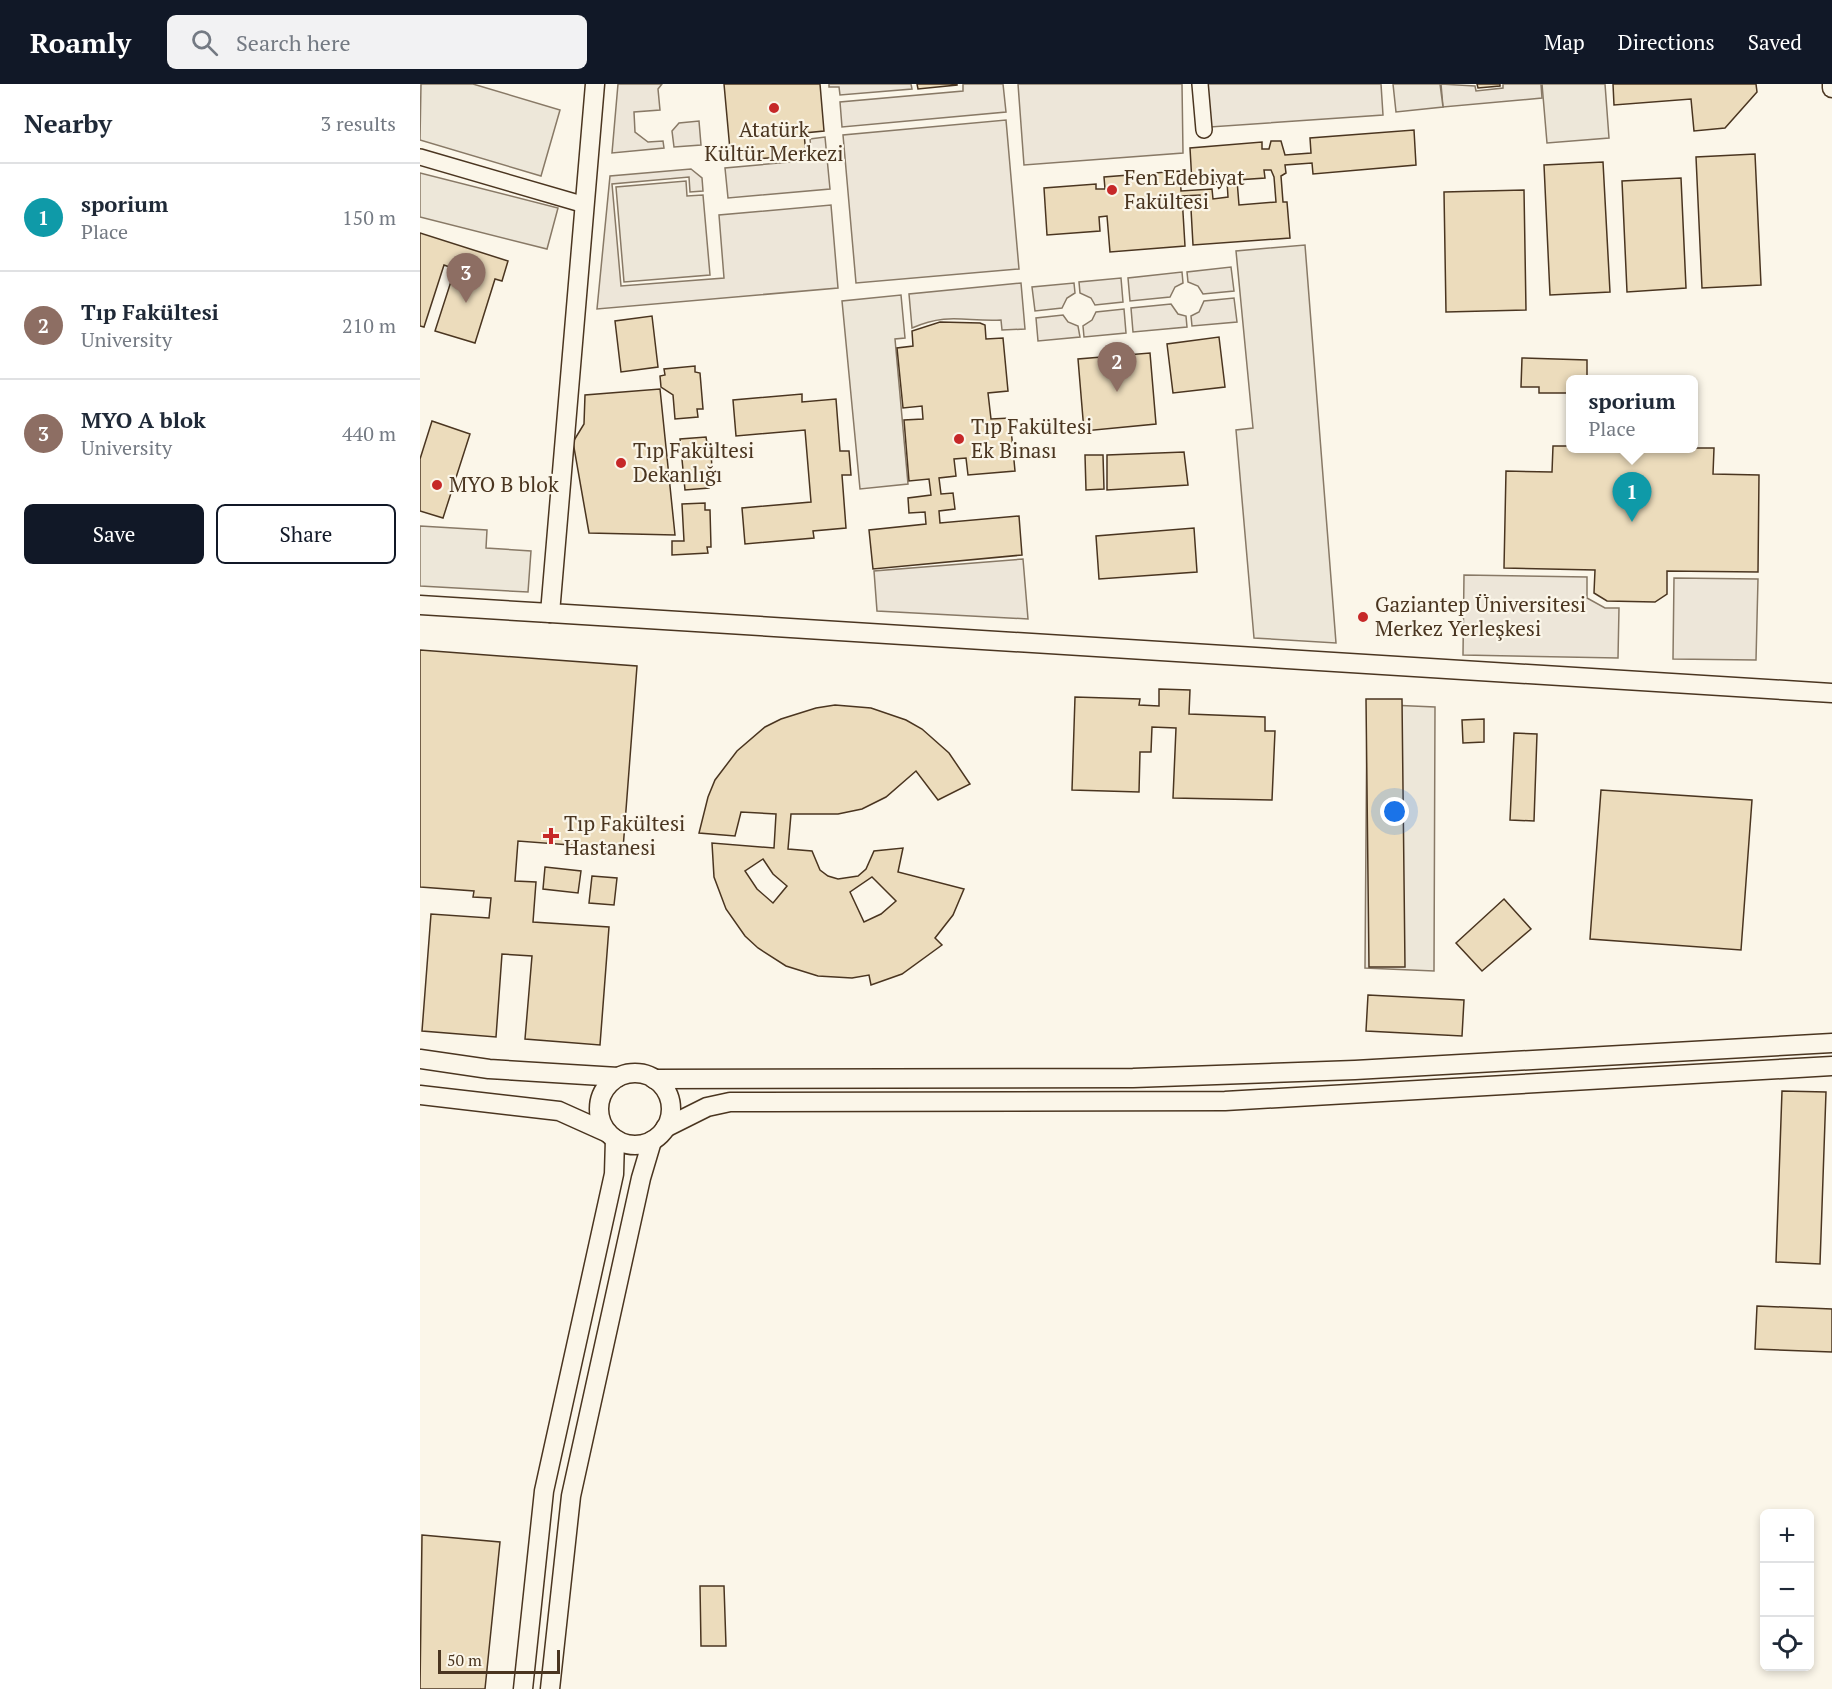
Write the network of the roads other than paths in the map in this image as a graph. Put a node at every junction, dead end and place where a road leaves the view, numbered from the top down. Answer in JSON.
{"nodes":[{"id":1,"x":595,"y":84,"type":"edge"},
{"id":2,"x":1200,"y":84,"type":"edge"},
{"id":3,"x":1204,"y":130,"type":"dead end"},
{"id":4,"x":420,"y":157,"type":"edge"},
{"id":5,"x":585,"y":205,"type":"junction"},
{"id":6,"x":420,"y":605,"type":"edge"},
{"id":7,"x":549,"y":613,"type":"junction"},
{"id":8,"x":1832,"y":693,"type":"edge"},
{"id":9,"x":1832,"y":1043,"type":"edge"},
{"id":10,"x":420,"y":1059,"type":"edge"},
{"id":11,"x":1832,"y":1066,"type":"edge"},
{"id":12,"x":618,"y":1077,"type":"junction"},
{"id":13,"x":654,"y":1079,"type":"junction"},
{"id":14,"x":420,"y":1095,"type":"edge"},
{"id":15,"x":659,"y":1134,"type":"junction"},
{"id":16,"x":612,"y":1136,"type":"junction"},
{"id":17,"x":523,"y":1689,"type":"edge"},
{"id":18,"x":550,"y":1689,"type":"edge"}],
"edges":[{"from":1,"to":5,"type":"street"},
{"from":2,"to":3,"type":"street"},
{"from":4,"to":5,"type":"street"},
{"from":5,"to":7,"type":"street"},
{"from":6,"to":7,"type":"street"},
{"from":7,"to":8,"type":"street"},
{"from":9,"to":13,"type":"street"},
{"from":10,"to":12,"type":"street"},
{"from":11,"to":15,"type":"street"},
{"from":12,"to":13,"type":"street"},
{"from":12,"to":16,"type":"street"},
{"from":13,"to":15,"type":"street"},
{"from":14,"to":16,"type":"street"},
{"from":15,"to":16,"type":"street"},
{"from":15,"to":18,"type":"street"},
{"from":16,"to":17,"type":"street"}]}
